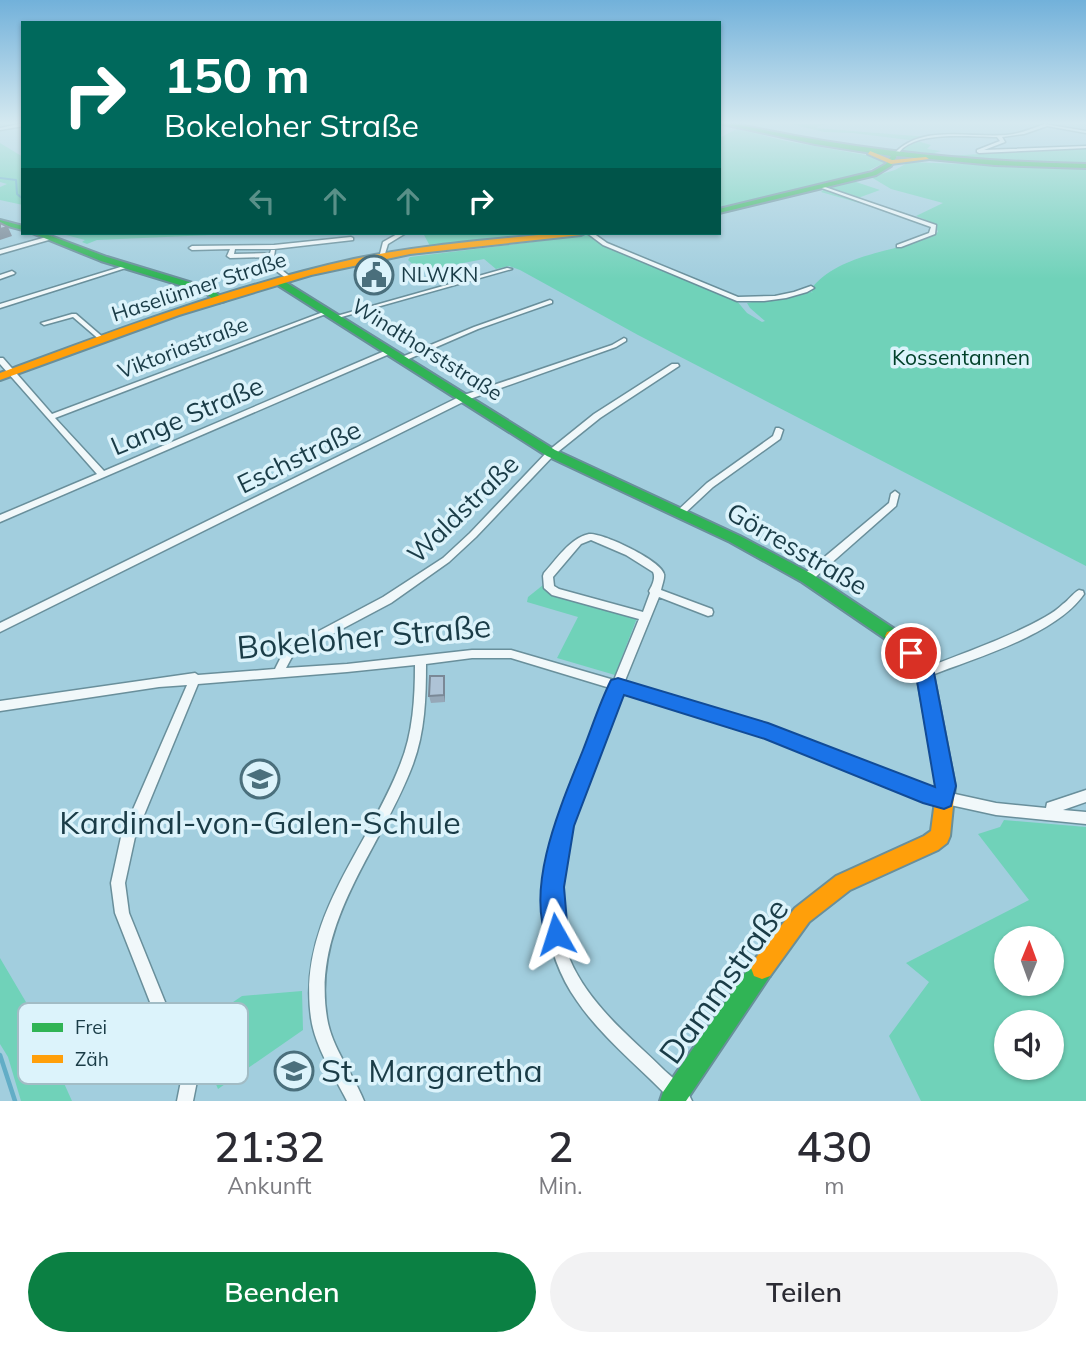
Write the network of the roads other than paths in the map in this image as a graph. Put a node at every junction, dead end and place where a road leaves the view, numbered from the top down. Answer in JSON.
{"nodes":[{"id":1,"x":868,"y":175,"type":"edge"},
{"id":2,"x":821,"y":186,"type":"junction"},
{"id":3,"x":721,"y":211,"type":"edge"},
{"id":4,"x":0,"y":222,"type":"edge"},
{"id":5,"x":21,"y":227,"type":"edge"},
{"id":6,"x":43,"y":235,"type":"edge"},
{"id":7,"x":399,"y":235,"type":"edge"},
{"id":8,"x":564,"y":235,"type":"edge"},
{"id":9,"x":593,"y":235,"type":"edge"},
{"id":10,"x":351,"y":239,"type":"dead end"},
{"id":11,"x":899,"y":246,"type":"dead end"},
{"id":12,"x":274,"y":247,"type":"junction"},
{"id":13,"x":192,"y":248,"type":"dead end"},
{"id":14,"x":233,"y":248,"type":"junction"},
{"id":15,"x":0,"y":252,"type":"edge"},
{"id":16,"x":272,"y":255,"type":"junction"},
{"id":17,"x":381,"y":257,"type":"junction"},
{"id":18,"x":129,"y":266,"type":"junction"},
{"id":19,"x":509,"y":269,"type":"dead end"},
{"id":20,"x":12,"y":273,"type":"dead end"},
{"id":21,"x":0,"y":277,"type":"edge"},
{"id":22,"x":284,"y":280,"type":"junction"},
{"id":23,"x":811,"y":288,"type":"dead end"},
{"id":24,"x":0,"y":296,"type":"edge"},
{"id":25,"x":220,"y":300,"type":"junction"},
{"id":26,"x":550,"y":302,"type":"dead end"},
{"id":27,"x":3,"y":304,"type":"edge"},
{"id":28,"x":332,"y":315,"type":"junction"},
{"id":29,"x":44,"y":323,"type":"dead end"},
{"id":30,"x":103,"y":340,"type":"junction"},
{"id":31,"x":624,"y":340,"type":"dead end"},
{"id":32,"x":396,"y":356,"type":"junction"},
{"id":33,"x":0,"y":360,"type":"edge"},
{"id":34,"x":675,"y":366,"type":"dead end"},
{"id":35,"x":5,"y":375,"type":"edge"},
{"id":36,"x":464,"y":398,"type":"junction"},
{"id":37,"x":50,"y":417,"type":"junction"},
{"id":38,"x":779,"y":430,"type":"dead end"},
{"id":39,"x":551,"y":453,"type":"junction"},
{"id":40,"x":102,"y":475,"type":"junction"},
{"id":41,"x":895,"y":494,"type":"dead end"},
{"id":42,"x":680,"y":513,"type":"junction"},
{"id":43,"x":0,"y":519,"type":"edge"},
{"id":44,"x":807,"y":579,"type":"junction"},
{"id":45,"x":654,"y":592,"type":"junction"},
{"id":46,"x":1079,"y":594,"type":"dead end"},
{"id":47,"x":708,"y":612,"type":"dead end"},
{"id":48,"x":644,"y":616,"type":"junction"},
{"id":49,"x":0,"y":628,"type":"edge"},
{"id":50,"x":420,"y":661,"type":"junction"},
{"id":51,"x":278,"y":673,"type":"junction"},
{"id":52,"x":925,"y":673,"type":"junction"},
{"id":53,"x":195,"y":678,"type":"junction"},
{"id":54,"x":618,"y":685,"type":"junction"},
{"id":55,"x":0,"y":706,"type":"edge"},
{"id":56,"x":1086,"y":796,"type":"edge"},
{"id":57,"x":944,"y":799,"type":"junction"},
{"id":58,"x":1053,"y":814,"type":"junction"},
{"id":59,"x":1086,"y":818,"type":"edge"},
{"id":60,"x":157,"y":1003,"type":"edge"},
{"id":61,"x":678,"y":1098,"type":"edge"},
{"id":62,"x":356,"y":1101,"type":"edge"}],
"edges":[{"from":1,"to":2,"type":"street"},
{"from":2,"to":3,"type":"street"},
{"from":2,"to":11,"type":"street"},
{"from":4,"to":5,"type":"street"},
{"from":6,"to":15,"type":"street"},
{"from":6,"to":18,"type":"street"},
{"from":7,"to":17,"type":"street"},
{"from":8,"to":17,"type":"street","name":"Haselünner Straße"},
{"from":9,"to":23,"type":"street"},
{"from":10,"to":12,"type":"street"},
{"from":12,"to":14,"type":"street"},
{"from":12,"to":16,"type":"street"},
{"from":13,"to":14,"type":"street"},
{"from":14,"to":16,"type":"street"},
{"from":16,"to":22,"type":"street"},
{"from":17,"to":22,"type":"street","name":"Haselünner Straße"},
{"from":18,"to":25,"type":"street"},
{"from":18,"to":27,"type":"street"},
{"from":19,"to":28,"type":"street","name":"Viktoriastraße"},
{"from":20,"to":21,"type":"street"},
{"from":22,"to":25,"type":"street","name":"Haselünner Straße"},
{"from":22,"to":28,"type":"street","name":"Windthorststraße"},
{"from":24,"to":27,"type":"street"},
{"from":25,"to":30,"type":"street","name":"Haselünner Straße"},
{"from":26,"to":32,"type":"street","name":"Lange Straße"},
{"from":28,"to":32,"type":"street","name":"Windthorststraße"},
{"from":28,"to":37,"type":"street","name":"Viktoriastraße"},
{"from":29,"to":30,"type":"street"},
{"from":30,"to":35,"type":"street","name":"Haselünner Straße"},
{"from":31,"to":36,"type":"street","name":"Eschstraße"},
{"from":32,"to":36,"type":"street","name":"Windthorststraße"},
{"from":32,"to":40,"type":"street","name":"Lange Straße"},
{"from":33,"to":35,"type":"street"},
{"from":34,"to":39,"type":"street","name":"Waldstraße"},
{"from":35,"to":37,"type":"street"},
{"from":36,"to":39,"type":"street","name":"Windthorststraße"},
{"from":36,"to":49,"type":"street","name":"Eschstraße"},
{"from":37,"to":40,"type":"street"},
{"from":38,"to":42,"type":"street"},
{"from":39,"to":42,"type":"street","name":"Görresstraße"},
{"from":39,"to":51,"type":"street","name":"Waldstraße"},
{"from":40,"to":43,"type":"street","name":"Lange Straße"},
{"from":41,"to":44,"type":"street"},
{"from":42,"to":44,"type":"street","name":"Görresstraße"},
{"from":44,"to":52,"type":"street","name":"Görresstraße"},
{"from":45,"to":47,"type":"street"},
{"from":45,"to":48,"type":"street"},
{"from":45,"to":48,"type":"street"},
{"from":46,"to":52,"type":"street"},
{"from":48,"to":54,"type":"street"},
{"from":50,"to":51,"type":"street","name":"Bokeloher Straße"},
{"from":50,"to":54,"type":"street","name":"Bokeloher Straße"},
{"from":50,"to":62,"type":"street"},
{"from":51,"to":53,"type":"street","name":"Bokeloher Straße"},
{"from":52,"to":57,"type":"street","name":"Görresstraße"},
{"from":53,"to":55,"type":"street","name":"Bokeloher Straße"},
{"from":53,"to":60,"type":"street"},
{"from":54,"to":57,"type":"street","name":"Bokeloher Straße"},
{"from":54,"to":61,"type":"street"},
{"from":56,"to":58,"type":"street"},
{"from":57,"to":58,"type":"street","name":"Bokeloher Straße"},
{"from":57,"to":61,"type":"street","name":"Dammstraße"},
{"from":58,"to":59,"type":"street","name":"Bokeloher Straße"}]}
